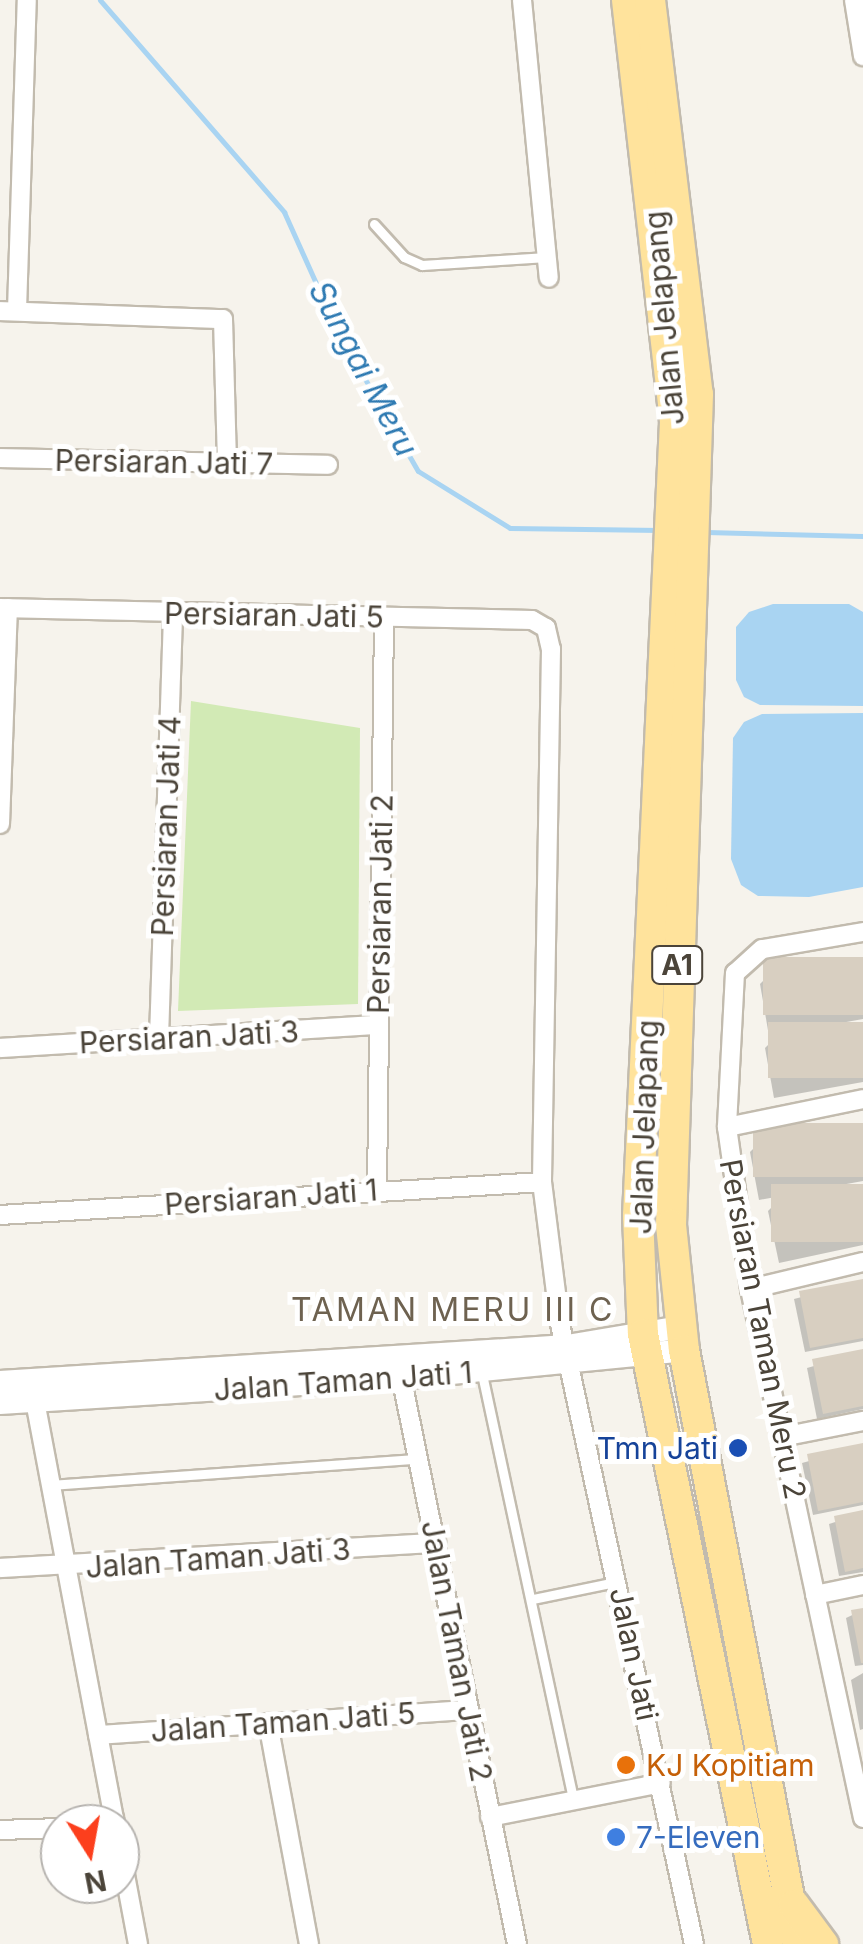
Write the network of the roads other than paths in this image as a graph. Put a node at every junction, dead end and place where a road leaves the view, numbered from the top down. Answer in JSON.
{"nodes":[{"id":1,"x":27,"y":0,"type":"edge"},
{"id":2,"x":522,"y":0,"type":"edge"},
{"id":3,"x":626,"y":0,"type":"edge"},
{"id":4,"x":650,"y":0,"type":"edge"},
{"id":5,"x":854,"y":0,"type":"edge"},
{"id":6,"x":863,"y":56,"type":"edge"},
{"id":7,"x":374,"y":224,"type":"dead end"},
{"id":8,"x":547,"y":256,"type":"junction"},
{"id":9,"x":549,"y":278,"type":"dead end"},
{"id":10,"x":8,"y":311,"type":"edge"},
{"id":11,"x":0,"y":458,"type":"edge"},
{"id":12,"x":226,"y":463,"type":"junction"},
{"id":13,"x":328,"y":464,"type":"dead end"},
{"id":14,"x":687,"y":467,"type":"junction"},
{"id":15,"x":4,"y":608,"type":"edge"},
{"id":16,"x":680,"y":608,"type":"junction"},
{"id":17,"x":173,"y":614,"type":"junction"},
{"id":18,"x":384,"y":618,"type":"junction"},
{"id":19,"x":546,"y":628,"type":"joint"},
{"id":20,"x":0,"y":824,"type":"edge"},
{"id":21,"x":863,"y":932,"type":"edge"},
{"id":22,"x":378,"y":1025,"type":"junction"},
{"id":23,"x":159,"y":1038,"type":"junction"},
{"id":24,"x":0,"y":1048,"type":"edge"},
{"id":25,"x":863,"y":1099,"type":"edge"},
{"id":26,"x":727,"y":1127,"type":"junction"},
{"id":27,"x":542,"y":1182,"type":"junction"},
{"id":28,"x":377,"y":1190,"type":"junction"},
{"id":29,"x":0,"y":1215,"type":"edge"},
{"id":30,"x":863,"y":1262,"type":"edge"},
{"id":31,"x":750,"y":1289,"type":"junction"},
{"id":32,"x":682,"y":1338,"type":"junction"},
{"id":33,"x":646,"y":1344,"type":"junction"},
{"id":34,"x":569,"y":1355,"type":"junction"},
{"id":35,"x":399,"y":1368,"type":"junction"},
{"id":36,"x":481,"y":1371,"type":"junction"},
{"id":37,"x":0,"y":1382,"type":"edge"},
{"id":38,"x":35,"y":1402,"type":"junction"},
{"id":39,"x":0,"y":1403,"type":"edge"},
{"id":40,"x":863,"y":1421,"type":"edge"},
{"id":41,"x":782,"y":1436,"type":"junction"},
{"id":42,"x":418,"y":1459,"type":"junction"},
{"id":43,"x":51,"y":1485,"type":"junction"},
{"id":44,"x":436,"y":1543,"type":"junction"},
{"id":45,"x":0,"y":1568,"type":"edge"},
{"id":46,"x":66,"y":1568,"type":"junction"},
{"id":47,"x":618,"y":1581,"type":"junction"},
{"id":48,"x":863,"y":1585,"type":"edge"},
{"id":49,"x":815,"y":1595,"type":"junction"},
{"id":50,"x":533,"y":1600,"type":"junction"},
{"id":51,"x":468,"y":1710,"type":"junction"},
{"id":52,"x":268,"y":1723,"type":"junction"},
{"id":53,"x":98,"y":1734,"type":"junction"},
{"id":54,"x":854,"y":1749,"type":"edge"},
{"id":55,"x":661,"y":1783,"type":"junction"},
{"id":56,"x":573,"y":1800,"type":"junction"},
{"id":57,"x":112,"y":1804,"type":"edge"},
{"id":58,"x":490,"y":1817,"type":"junction"},
{"id":59,"x":863,"y":1818,"type":"edge"},
{"id":60,"x":40,"y":1829,"type":"edge"},
{"id":61,"x":0,"y":1830,"type":"edge"},
{"id":62,"x":792,"y":1903,"type":"junction"},
{"id":63,"x":130,"y":1904,"type":"edge"},
{"id":64,"x":138,"y":1944,"type":"edge"},
{"id":65,"x":309,"y":1944,"type":"edge"},
{"id":66,"x":517,"y":1944,"type":"edge"},
{"id":67,"x":694,"y":1944,"type":"edge"},
{"id":68,"x":768,"y":1944,"type":"edge"},
{"id":69,"x":798,"y":1944,"type":"edge"},
{"id":70,"x":823,"y":1944,"type":"edge"}],
"edges":[{"from":1,"to":10,"type":"street"},
{"from":2,"to":8,"type":"street"},
{"from":3,"to":14,"type":"main road","name":"Jalan Jelapang","number":"A1"},
{"from":4,"to":14,"type":"main road","name":"Jalan Jelapang","number":"A1"},
{"from":5,"to":6,"type":"street"},
{"from":7,"to":8,"type":"lane"},
{"from":8,"to":9,"type":"street"},
{"from":10,"to":12,"type":"street"},
{"from":11,"to":12,"type":"street","name":"Persiaran Jati 7"},
{"from":12,"to":13,"type":"street","name":"Persiaran Jati 7"},
{"from":14,"to":16,"type":"main road","name":"Jalan Jelapang","number":"A1"},
{"from":15,"to":17,"type":"street","name":"Persiaran Jati 5"},
{"from":15,"to":20,"type":"street"},
{"from":16,"to":32,"type":"main road","name":"Jalan Jelapang","number":"A1"},
{"from":16,"to":33,"type":"main road","name":"Jalan Jelapang","number":"A1"},
{"from":17,"to":18,"type":"street","name":"Persiaran Jati 5"},
{"from":17,"to":23,"type":"street","name":"Persiaran Jati 4"},
{"from":18,"to":19,"type":"street","name":"Persiaran Jati 5"},
{"from":18,"to":22,"type":"street","name":"Persiaran Jati 2"},
{"from":19,"to":27,"type":"street","name":"Jalan Jati"},
{"from":21,"to":26,"type":"street","name":"Persiaran Taman Meru 2"},
{"from":22,"to":23,"type":"street","name":"Persiaran Jati 3"},
{"from":22,"to":28,"type":"street","name":"Persiaran Jati 2"},
{"from":23,"to":24,"type":"street","name":"Persiaran Jati 3"},
{"from":25,"to":26,"type":"street"},
{"from":26,"to":31,"type":"street","name":"Persiaran Taman Meru 2"},
{"from":27,"to":28,"type":"street","name":"Persiaran Jati 1"},
{"from":27,"to":34,"type":"street","name":"Jalan Jati"},
{"from":28,"to":29,"type":"street","name":"Persiaran Jati 1"},
{"from":30,"to":31,"type":"street"},
{"from":31,"to":41,"type":"street","name":"Persiaran Taman Meru 2"},
{"from":32,"to":33,"type":"street","name":"Jalan Taman Jati 1"},
{"from":32,"to":62,"type":"main road","name":"Jalan Jelapang","number":"A1"},
{"from":33,"to":34,"type":"street","name":"Jalan Taman Jati 1"},
{"from":33,"to":68,"type":"main road","name":"Jalan Jelapang","number":"A1"},
{"from":34,"to":35,"type":"street","name":"Jalan Taman Jati 1"},
{"from":34,"to":36,"type":"street","name":"Jalan Taman Jati 1"},
{"from":34,"to":47,"type":"street","name":"Jalan Jati"},
{"from":35,"to":36,"type":"street","name":"Jalan Taman Jati 1"},
{"from":35,"to":37,"type":"street","name":"Jalan Taman Jati 1"},
{"from":35,"to":38,"type":"street","name":"Jalan Taman Jati 1"},
{"from":35,"to":42,"type":"street","name":"Jalan Taman Jati 2"},
{"from":36,"to":50,"type":"lane"},
{"from":38,"to":39,"type":"street","name":"Jalan Taman Jati 1"},
{"from":38,"to":43,"type":"street"},
{"from":40,"to":41,"type":"street"},
{"from":41,"to":49,"type":"street","name":"Persiaran Taman Meru 2"},
{"from":42,"to":43,"type":"lane"},
{"from":42,"to":44,"type":"street","name":"Jalan Taman Jati 2"},
{"from":43,"to":46,"type":"street"},
{"from":44,"to":46,"type":"street","name":"Jalan Taman Jati 3"},
{"from":44,"to":51,"type":"street","name":"Jalan Taman Jati 2"},
{"from":45,"to":46,"type":"street","name":"Jalan Taman Jati 3"},
{"from":46,"to":53,"type":"street"},
{"from":47,"to":50,"type":"lane"},
{"from":47,"to":55,"type":"street","name":"Jalan Jati"},
{"from":48,"to":49,"type":"street"},
{"from":49,"to":54,"type":"street","name":"Persiaran Taman Meru 2"},
{"from":50,"to":56,"type":"lane"},
{"from":51,"to":52,"type":"street","name":"Jalan Taman Jati 5"},
{"from":51,"to":58,"type":"street","name":"Jalan Taman Jati 2"},
{"from":52,"to":53,"type":"street","name":"Jalan Taman Jati 5"},
{"from":52,"to":65,"type":"street"},
{"from":53,"to":57,"type":"street"},
{"from":54,"to":59,"type":"street","name":"Persiaran Taman Meru 2"},
{"from":55,"to":56,"type":"street"},
{"from":55,"to":67,"type":"street","name":"Jalan Jati"},
{"from":56,"to":58,"type":"street"},
{"from":58,"to":66,"type":"street","name":"Jalan Taman Jati 2"},
{"from":60,"to":61,"type":"street"},
{"from":62,"to":69,"type":"main road","name":"Jalan Jelapang","number":"A1"},
{"from":62,"to":70,"type":"main road"},
{"from":63,"to":64,"type":"street"}]}
